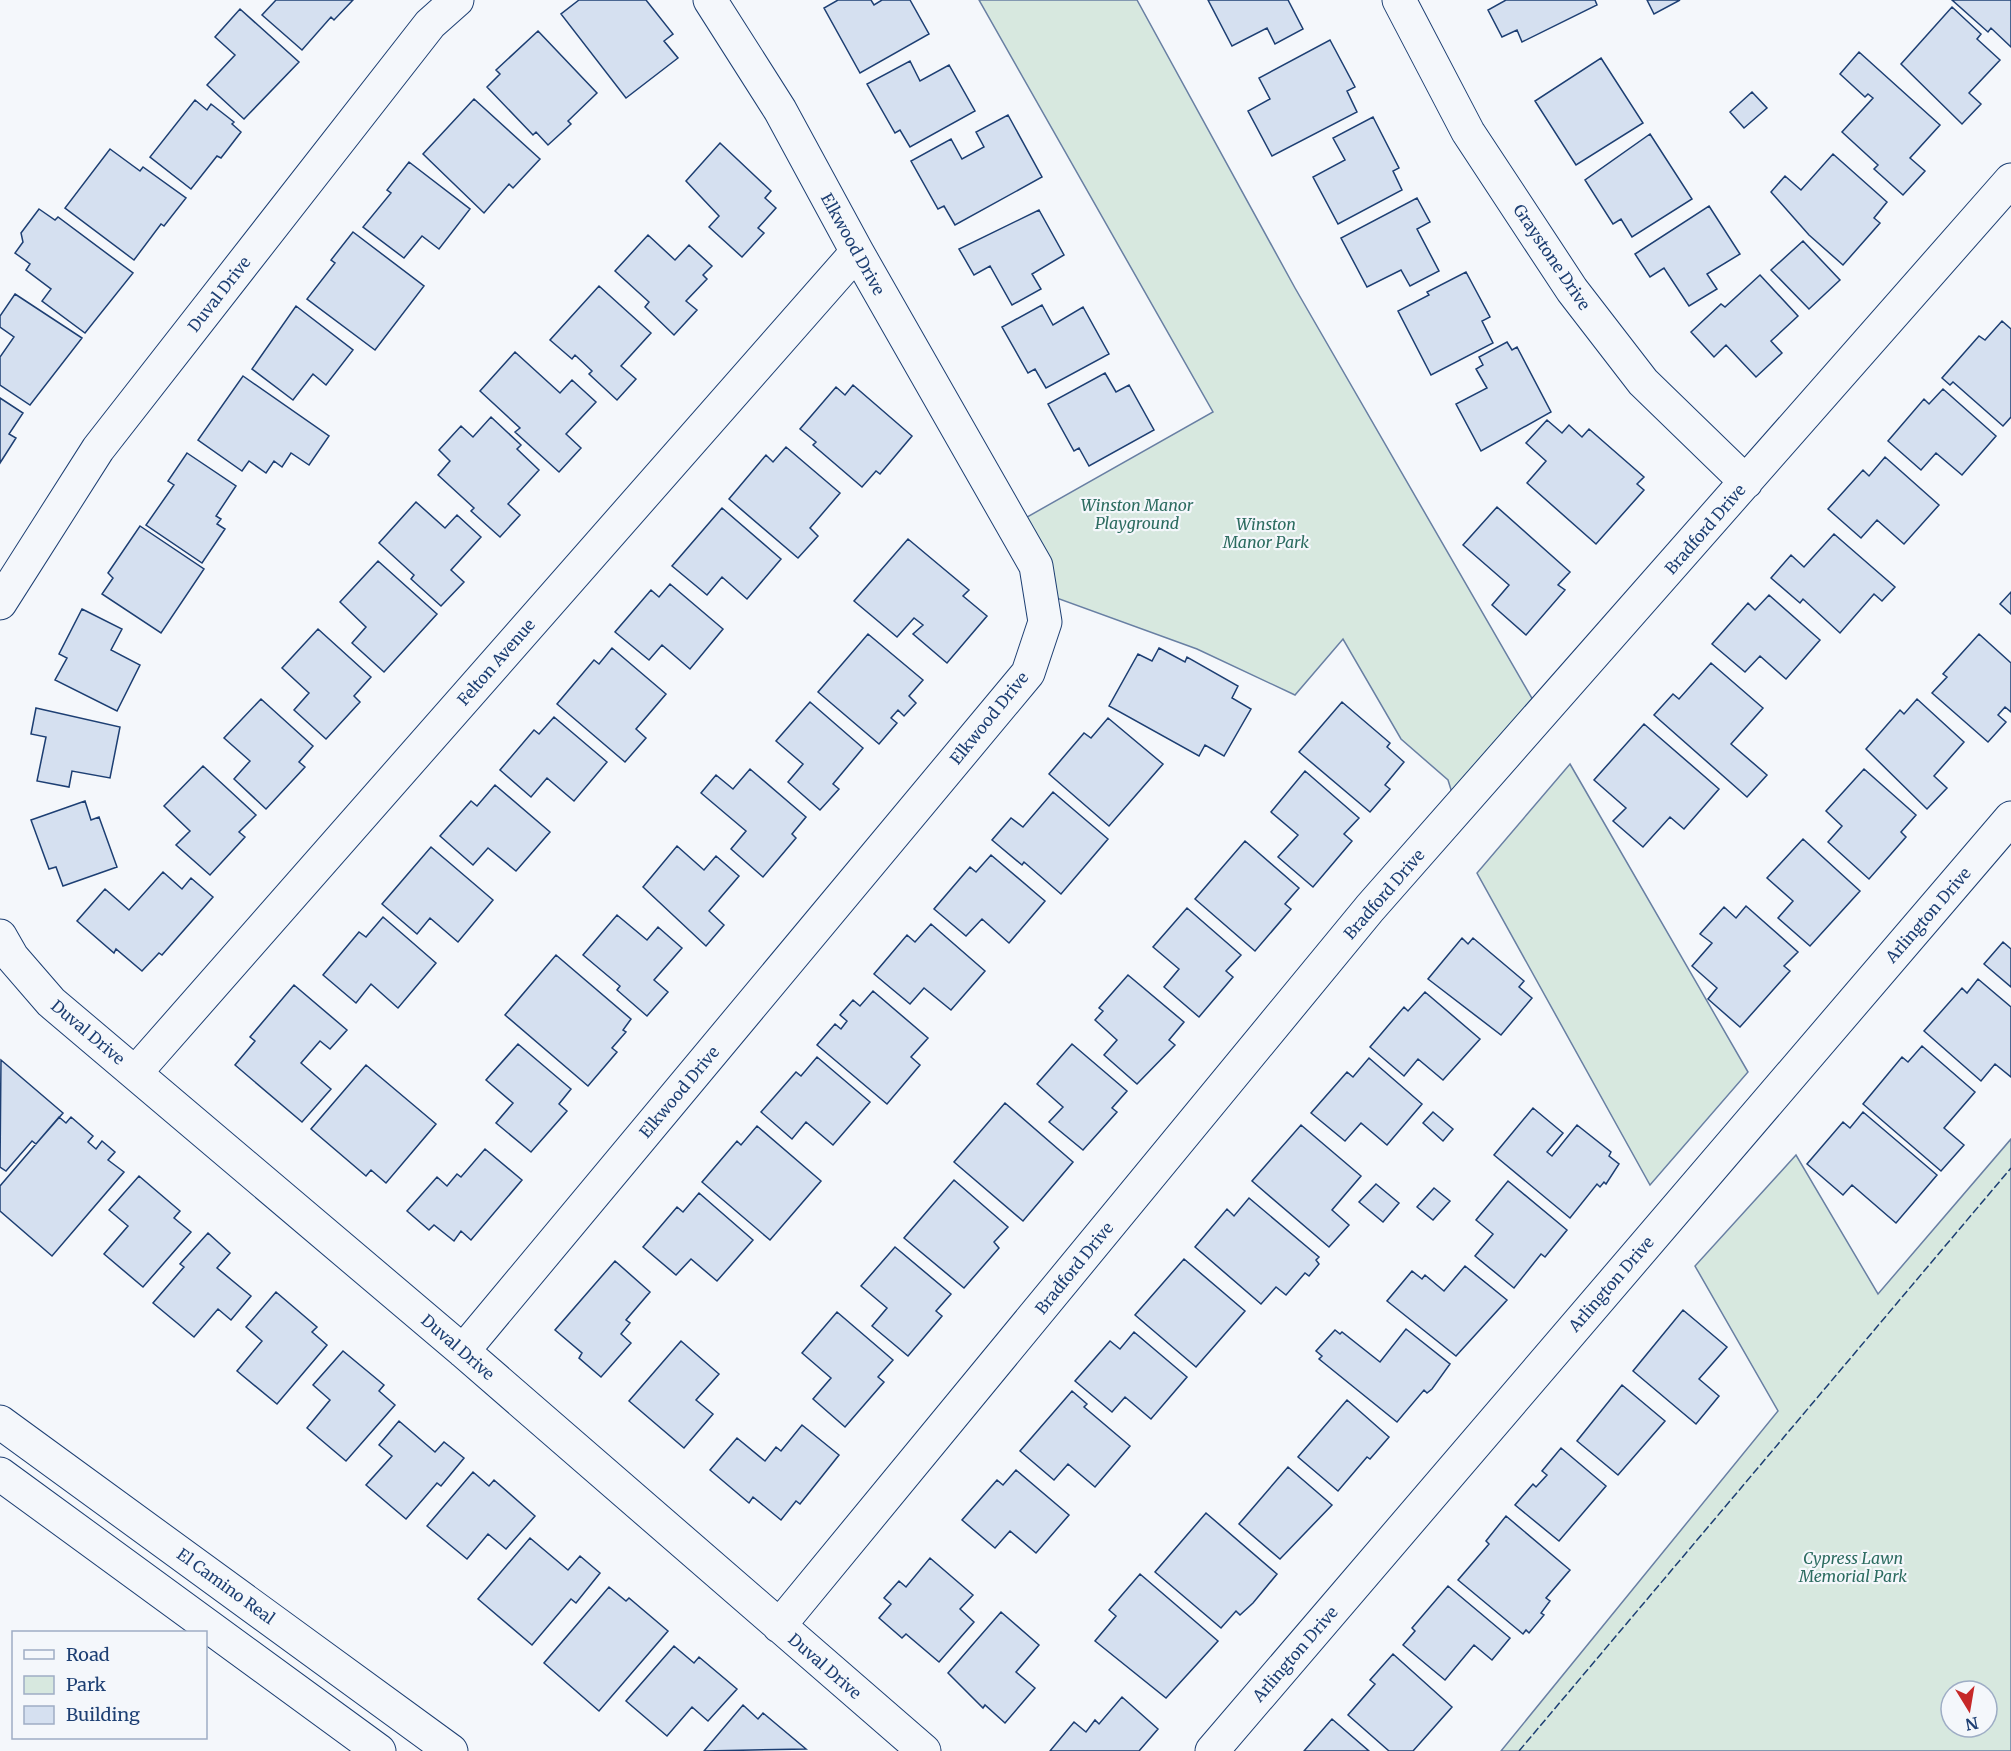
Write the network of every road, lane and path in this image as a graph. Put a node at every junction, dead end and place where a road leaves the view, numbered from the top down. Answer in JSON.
{"nodes":[{"id":1,"x":457,"y":0,"type":"edge"},
{"id":2,"x":710,"y":0,"type":"edge"},
{"id":3,"x":1399,"y":0,"type":"edge"},
{"id":4,"x":2011,"y":180,"type":"edge"},
{"id":5,"x":856,"y":252,"type":"junction"},
{"id":6,"x":1746,"y":482,"type":"junction"},
{"id":7,"x":0,"y":603,"type":"edge"},
{"id":8,"x":2011,"y":818,"type":"edge"},
{"id":9,"x":0,"y":936,"type":"edge"},
{"id":10,"x":136,"y":1072,"type":"junction"},
{"id":11,"x":464,"y":1351,"type":"junction"},
{"id":12,"x":0,"y":1422,"type":"edge"},
{"id":13,"x":0,"y":1474,"type":"edge"},
{"id":14,"x":779,"y":1626,"type":"junction"},
{"id":15,"x":379,"y":1751,"type":"edge"},
{"id":16,"x":452,"y":1751,"type":"edge"},
{"id":17,"x":924,"y":1751,"type":"edge"},
{"id":18,"x":1212,"y":1751,"type":"edge"}],
"edges":[{"from":1,"to":7,"type":"street","name":"Duval Drive"},
{"from":2,"to":5,"type":"street","name":"Elkwood Drive"},
{"from":3,"to":6,"type":"street","name":"Graystone Drive"},
{"from":4,"to":6,"type":"street","name":"Bradford Drive"},
{"from":5,"to":10,"type":"street","name":"Felton Avenue"},
{"from":5,"to":11,"type":"street","name":"Elkwood Drive"},
{"from":6,"to":14,"type":"street","name":"Bradford Drive"},
{"from":8,"to":18,"type":"street","name":"Arlington Drive"},
{"from":9,"to":10,"type":"street","name":"Duval Drive"},
{"from":10,"to":11,"type":"street","name":"Duval Drive"},
{"from":11,"to":14,"type":"street","name":"Duval Drive"},
{"from":12,"to":16,"type":"street","name":"El Camino Real"},
{"from":13,"to":15,"type":"street"},
{"from":14,"to":17,"type":"street","name":"Duval Drive"}]}
